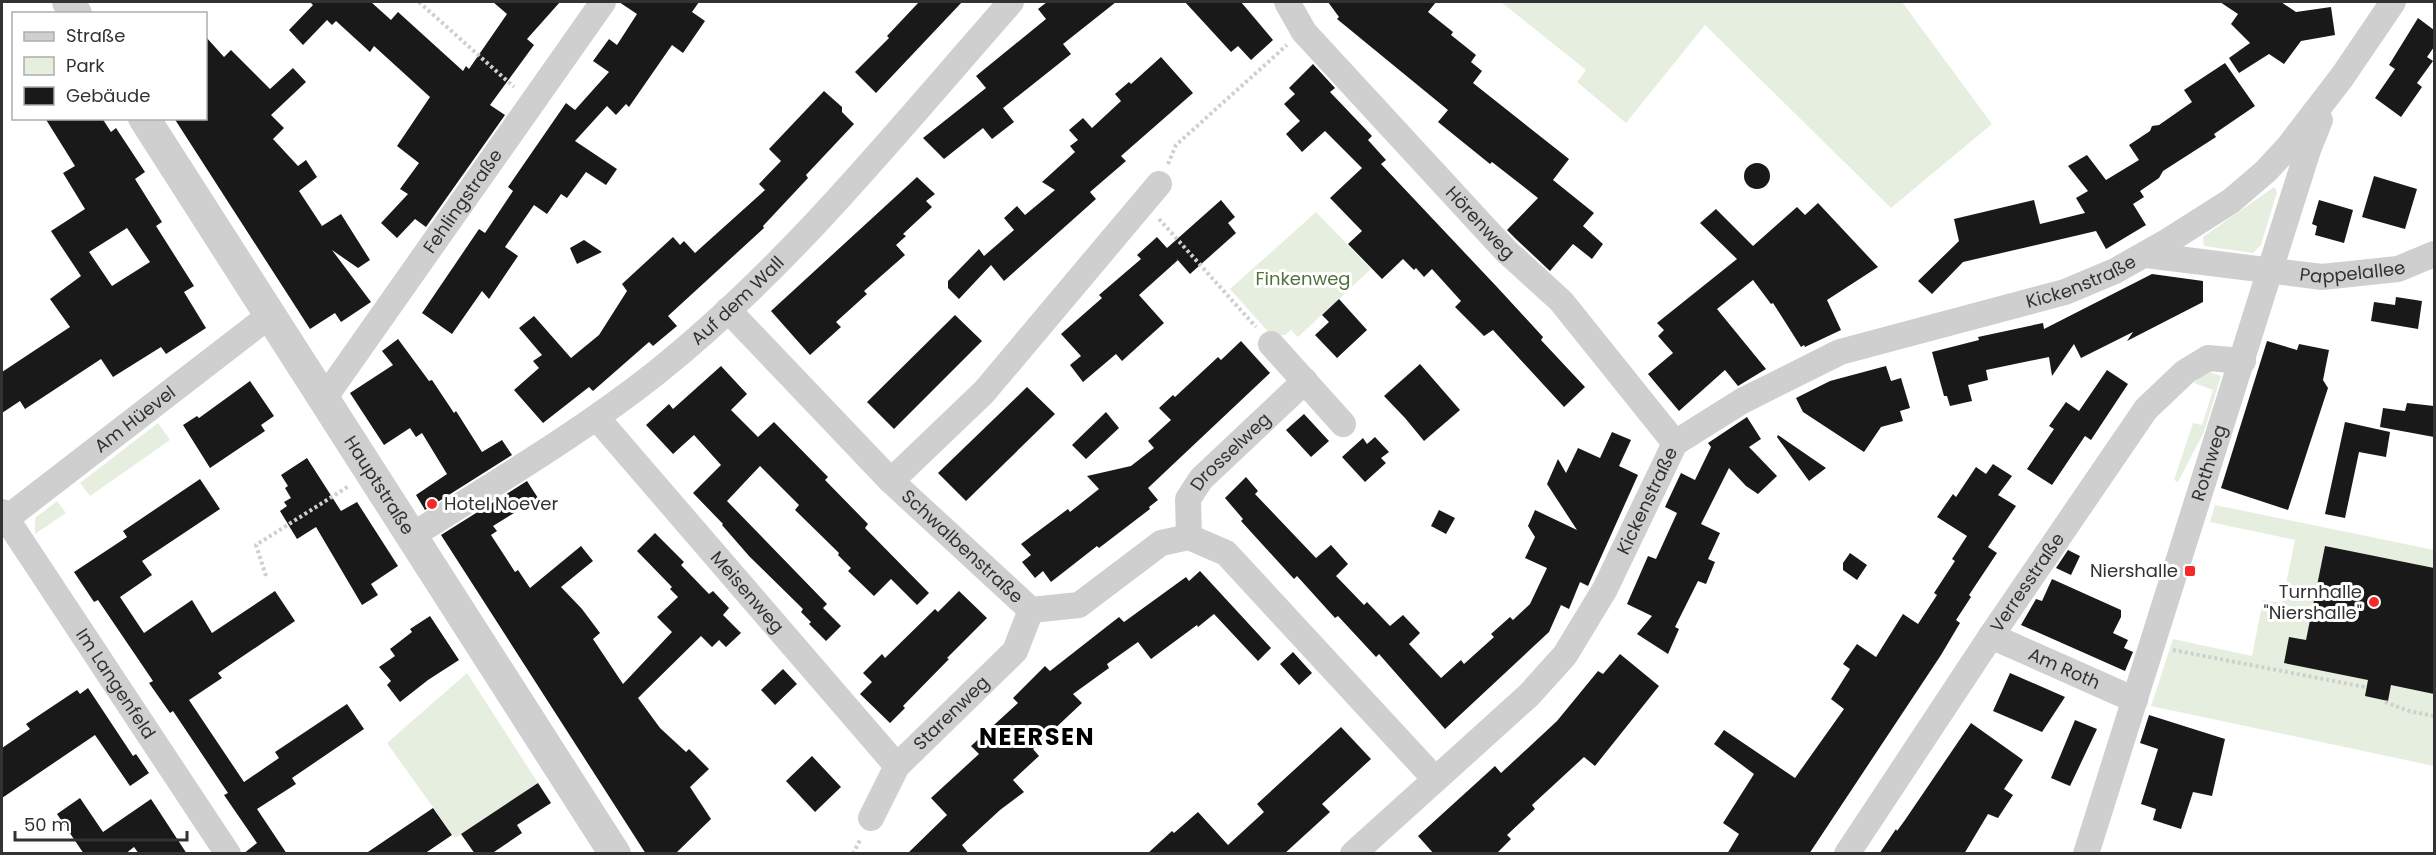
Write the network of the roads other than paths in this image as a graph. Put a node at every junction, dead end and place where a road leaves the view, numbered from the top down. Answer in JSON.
{"nodes":[{"id":1,"x":603,"y":2,"type":"edge"},
{"id":2,"x":1011,"y":2,"type":"edge"},
{"id":3,"x":1287,"y":2,"type":"edge"},
{"id":4,"x":2393,"y":2,"type":"edge"},
{"id":5,"x":2342,"y":77,"type":"junction"},
{"id":6,"x":145,"y":120,"type":"edge"},
{"id":7,"x":1152,"y":193,"type":"road end"},
{"id":8,"x":2434,"y":254,"type":"edge"},
{"id":9,"x":2146,"y":255,"type":"junction"},
{"id":10,"x":2270,"y":270,"type":"junction"},
{"id":11,"x":728,"y":310,"type":"junction"},
{"id":12,"x":269,"y":316,"type":"junction"},
{"id":13,"x":1271,"y":344,"type":"road end"},
{"id":14,"x":2242,"y":361,"type":"junction"},
{"id":15,"x":1305,"y":381,"type":"junction"},
{"id":16,"x":323,"y":400,"type":"junction"},
{"id":17,"x":597,"y":418,"type":"junction"},
{"id":18,"x":1343,"y":424,"type":"dead end"},
{"id":19,"x":1675,"y":443,"type":"junction"},
{"id":20,"x":891,"y":481,"type":"junction"},
{"id":21,"x":3,"y":518,"type":"edge"},
{"id":22,"x":410,"y":537,"type":"junction"},
{"id":23,"x":1189,"y":537,"type":"junction"},
{"id":24,"x":1031,"y":610,"type":"junction"},
{"id":25,"x":1991,"y":636,"type":"junction"},
{"id":26,"x":2135,"y":700,"type":"junction"},
{"id":27,"x":897,"y":766,"type":"junction"},
{"id":28,"x":1435,"y":779,"type":"junction"},
{"id":29,"x":871,"y":818,"type":"dead end"},
{"id":30,"x":228,"y":854,"type":"edge"},
{"id":31,"x":615,"y":854,"type":"edge"},
{"id":32,"x":1353,"y":854,"type":"edge"},
{"id":33,"x":1846,"y":854,"type":"edge"},
{"id":34,"x":2086,"y":854,"type":"edge"}],
"edges":[{"from":1,"to":16,"type":"street","name":"Fehlingstraße"},
{"from":2,"to":11,"type":"street","name":"Auf dem Wall"},
{"from":3,"to":19,"type":"street","name":"Hörenweg"},
{"from":4,"to":5,"type":"street","name":"Kickenstraße"},
{"from":5,"to":9,"type":"street","name":"Kickenstraße"},
{"from":5,"to":10,"type":"street","name":"Rothweg"},
{"from":6,"to":12,"type":"street","name":"Hauptstraße"},
{"from":7,"to":20,"type":"street"},
{"from":8,"to":10,"type":"street","name":"Pappelallee"},
{"from":9,"to":10,"type":"street","name":"Kickenstraße"},
{"from":9,"to":19,"type":"street","name":"Kickenstraße"},
{"from":10,"to":14,"type":"street","name":"Rothweg"},
{"from":11,"to":17,"type":"street","name":"Auf dem Wall"},
{"from":11,"to":20,"type":"street","name":"Schwalbenstraße"},
{"from":12,"to":16,"type":"street","name":"Hauptstraße"},
{"from":12,"to":21,"type":"street","name":"Am Hüevel"},
{"from":13,"to":15,"type":"street"},
{"from":14,"to":25,"type":"street","name":"Verresstraße"},
{"from":14,"to":26,"type":"street","name":"Rothweg"},
{"from":15,"to":18,"type":"street"},
{"from":15,"to":23,"type":"street","name":"Drosselweg"},
{"from":16,"to":22,"type":"street","name":"Hauptstraße"},
{"from":17,"to":22,"type":"street","name":"Auf dem Wall"},
{"from":17,"to":27,"type":"street","name":"Meisenweg"},
{"from":19,"to":28,"type":"street","name":"Kickenstraße"},
{"from":20,"to":24,"type":"street","name":"Schwalbenstraße"},
{"from":21,"to":30,"type":"street","name":"Im Langenfeld"},
{"from":22,"to":31,"type":"street","name":"Hauptstraße"},
{"from":23,"to":24,"type":"street","name":"Schwalbenstraße"},
{"from":23,"to":28,"type":"street"},
{"from":24,"to":27,"type":"street","name":"Starenweg"},
{"from":25,"to":26,"type":"street","name":"Am Roth"},
{"from":25,"to":33,"type":"street","name":"Verresstraße"},
{"from":26,"to":34,"type":"street","name":"Rothweg"},
{"from":27,"to":29,"type":"street","name":"Starenweg"},
{"from":28,"to":32,"type":"street","name":"Kickenstraße"}]}
